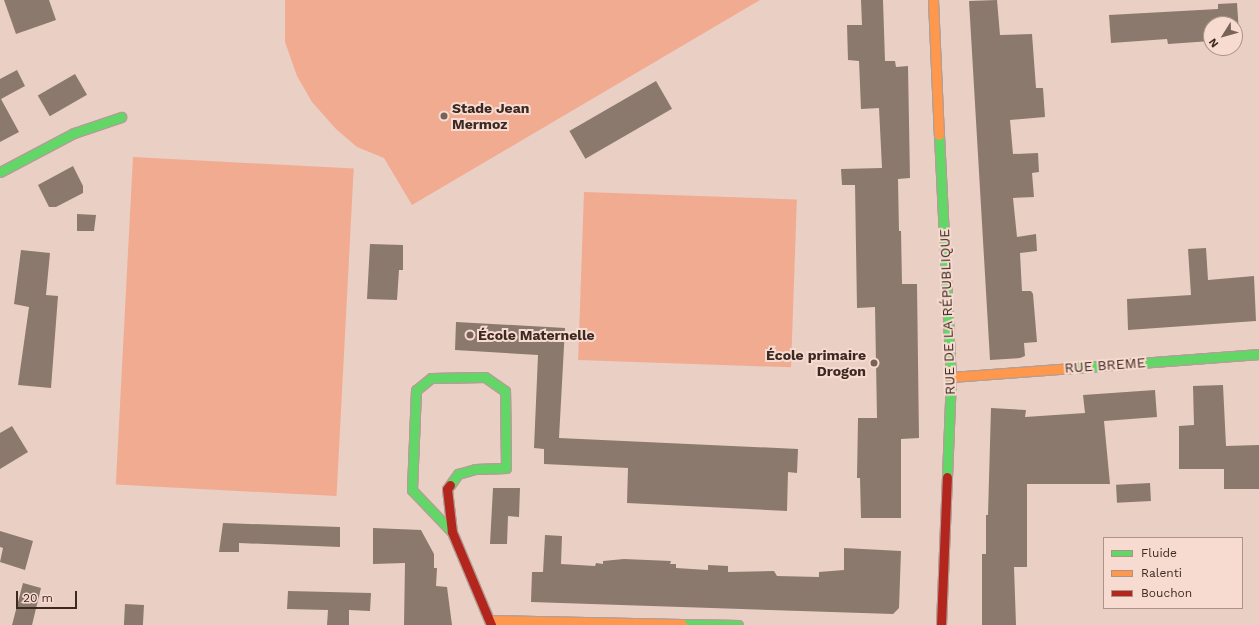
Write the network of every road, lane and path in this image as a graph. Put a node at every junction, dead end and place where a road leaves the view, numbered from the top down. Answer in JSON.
{"nodes":[{"id":1,"x":933,"y":0,"type":"edge"},
{"id":2,"x":121,"y":116,"type":"dead end"},
{"id":3,"x":0,"y":172,"type":"edge"},
{"id":4,"x":1259,"y":354,"type":"edge"},
{"id":5,"x":951,"y":376,"type":"junction"},
{"id":6,"x":452,"y":532,"type":"junction"},
{"id":7,"x":490,"y":623,"type":"edge"},
{"id":8,"x":732,"y":625,"type":"edge"},
{"id":9,"x":738,"y":625,"type":"edge"},
{"id":10,"x":940,"y":625,"type":"edge"}],
"edges":[{"from":1,"to":5,"type":"street","name":"RUE DE LA RÉPUBLIQUE"},
{"from":2,"to":3,"type":"street"},
{"from":4,"to":5,"type":"street","name":"RUE BREME"},
{"from":5,"to":10,"type":"street","name":"RUE DE LA RÉPUBLIQUE"},
{"from":6,"to":6,"type":"street"},
{"from":6,"to":7,"type":"street"},
{"from":7,"to":8,"type":"street"},
{"from":8,"to":9,"type":"street"}]}
